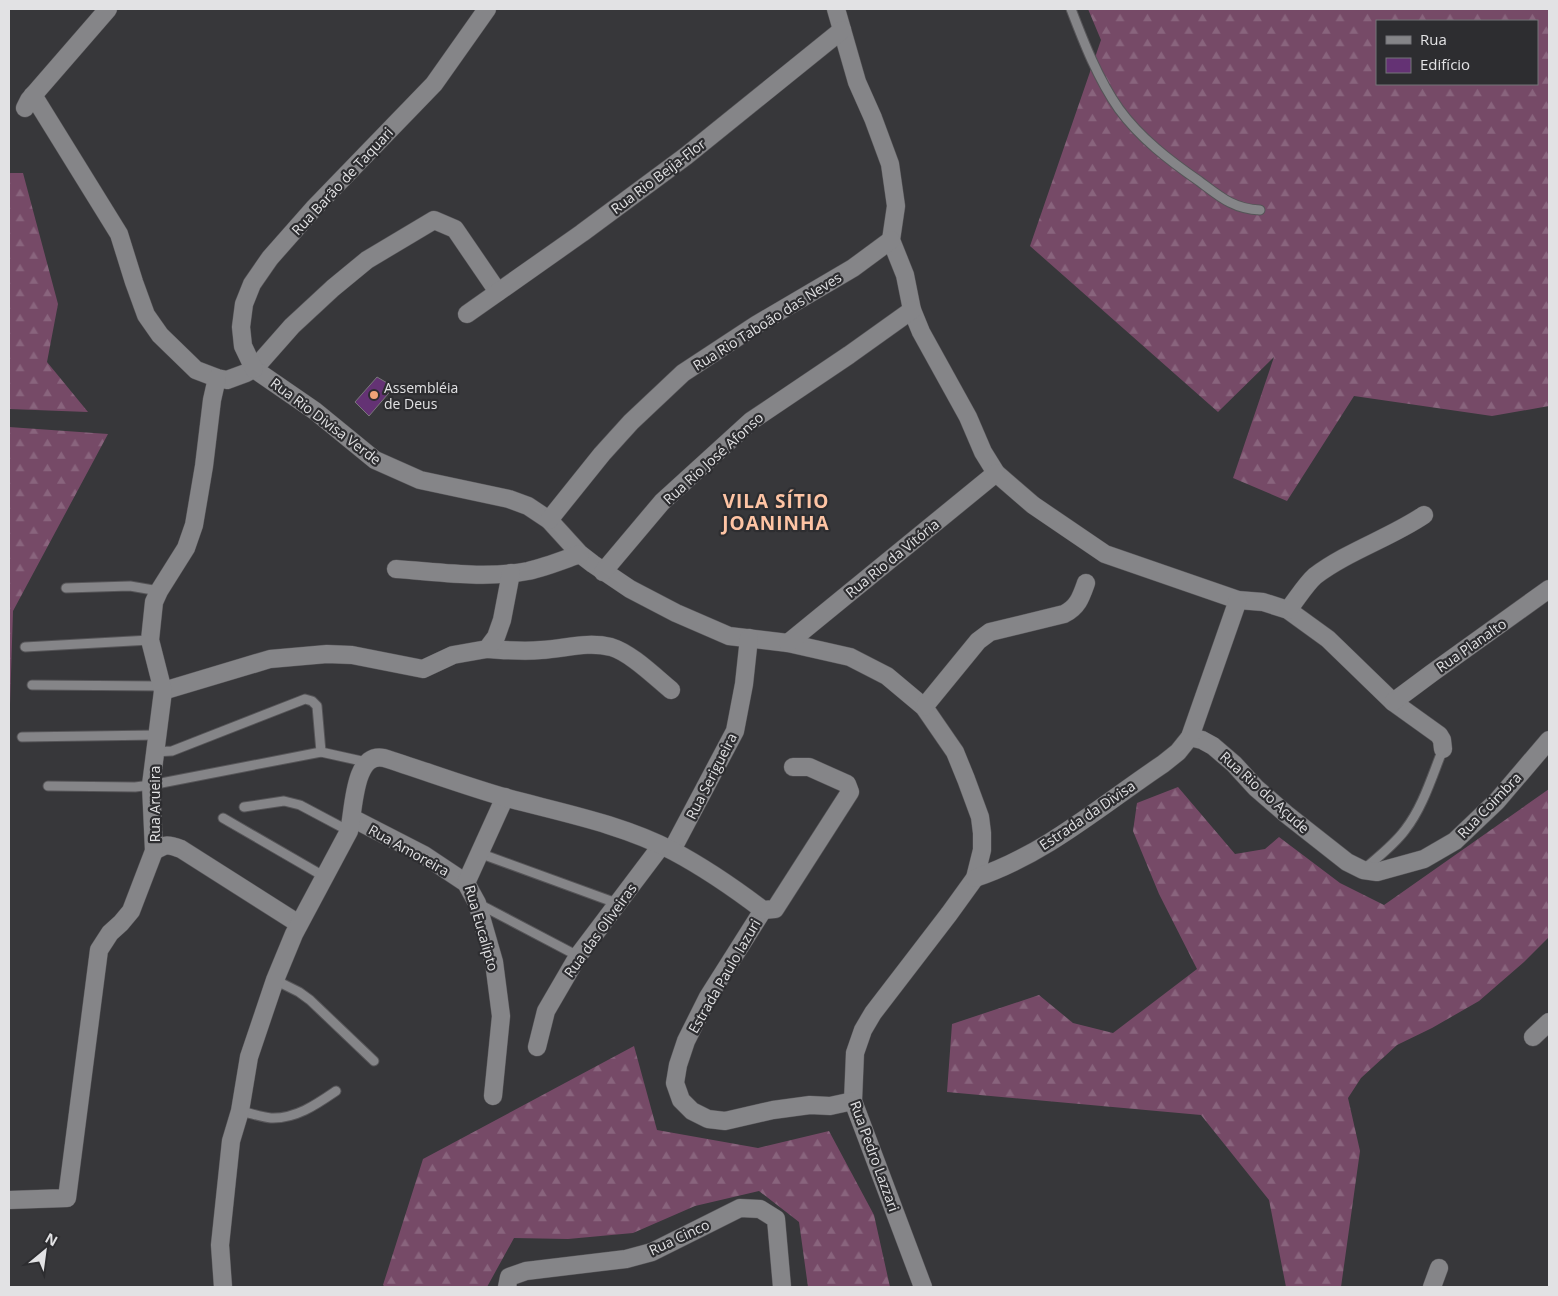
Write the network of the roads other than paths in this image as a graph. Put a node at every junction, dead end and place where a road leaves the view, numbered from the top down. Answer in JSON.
{"nodes":[{"id":1,"x":108,"y":9,"type":"edge"},
{"id":2,"x":487,"y":9,"type":"edge"},
{"id":3,"x":836,"y":9,"type":"edge"},
{"id":4,"x":1071,"y":9,"type":"edge"},
{"id":5,"x":842,"y":30,"type":"junction"},
{"id":6,"x":1260,"y":210,"type":"dead end"},
{"id":7,"x":891,"y":240,"type":"junction"},
{"id":8,"x":498,"y":292,"type":"junction"},
{"id":9,"x":912,"y":310,"type":"junction"},
{"id":10,"x":467,"y":314,"type":"dead end"},
{"id":11,"x":254,"y":369,"type":"junction"},
{"id":12,"x":217,"y":378,"type":"junction"},
{"id":13,"x":996,"y":473,"type":"junction"},
{"id":14,"x":1424,"y":515,"type":"dead end"},
{"id":15,"x":549,"y":520,"type":"junction"},
{"id":16,"x":580,"y":554,"type":"junction"},
{"id":17,"x":396,"y":568,"type":"dead end"},
{"id":18,"x":603,"y":572,"type":"junction"},
{"id":19,"x":512,"y":573,"type":"junction"},
{"id":20,"x":1086,"y":583,"type":"dead end"},
{"id":21,"x":66,"y":588,"type":"dead end"},
{"id":22,"x":1549,"y":589,"type":"edge"},
{"id":23,"x":159,"y":590,"type":"junction"},
{"id":24,"x":1238,"y":600,"type":"junction"},
{"id":25,"x":1288,"y":610,"type":"junction"},
{"id":26,"x":749,"y":638,"type":"junction"},
{"id":27,"x":150,"y":640,"type":"junction"},
{"id":28,"x":788,"y":643,"type":"junction"},
{"id":29,"x":25,"y":646,"type":"dead end"},
{"id":30,"x":487,"y":649,"type":"junction"},
{"id":31,"x":32,"y":685,"type":"dead end"},
{"id":32,"x":162,"y":688,"type":"junction"},
{"id":33,"x":671,"y":690,"type":"dead end"},
{"id":34,"x":1394,"y":702,"type":"junction"},
{"id":35,"x":924,"y":707,"type":"junction"},
{"id":36,"x":22,"y":737,"type":"dead end"},
{"id":37,"x":1190,"y":737,"type":"junction"},
{"id":38,"x":1549,"y":740,"type":"edge"},
{"id":39,"x":155,"y":744,"type":"junction"},
{"id":40,"x":1443,"y":750,"type":"joint"},
{"id":41,"x":320,"y":752,"type":"junction"},
{"id":42,"x":366,"y":762,"type":"junction"},
{"id":43,"x":793,"y":767,"type":"dead end"},
{"id":44,"x":151,"y":785,"type":"junction"},
{"id":45,"x":48,"y":786,"type":"dead end"},
{"id":46,"x":505,"y":797,"type":"junction"},
{"id":47,"x":244,"y":807,"type":"dead end"},
{"id":48,"x":223,"y":818,"type":"dead end"},
{"id":49,"x":351,"y":824,"type":"junction"},
{"id":50,"x":666,"y":848,"type":"junction"},
{"id":51,"x":154,"y":851,"type":"junction"},
{"id":52,"x":479,"y":853,"type":"junction"},
{"id":53,"x":1363,"y":870,"type":"junction"},
{"id":54,"x":325,"y":877,"type":"junction"},
{"id":55,"x":975,"y":878,"type":"junction"},
{"id":56,"x":466,"y":883,"type":"junction"},
{"id":57,"x":477,"y":904,"type":"junction"},
{"id":58,"x":619,"y":904,"type":"junction"},
{"id":59,"x":763,"y":910,"type":"junction"},
{"id":60,"x":299,"y":924,"type":"junction"},
{"id":61,"x":578,"y":956,"type":"junction"},
{"id":62,"x":274,"y":980,"type":"junction"},
{"id":63,"x":1549,"y":1022,"type":"edge"},
{"id":64,"x":1533,"y":1036,"type":"dead end"},
{"id":65,"x":537,"y":1047,"type":"dead end"},
{"id":66,"x":374,"y":1061,"type":"dead end"},
{"id":67,"x":336,"y":1091,"type":"dead end"},
{"id":68,"x":493,"y":1096,"type":"dead end"},
{"id":69,"x":853,"y":1102,"type":"junction"},
{"id":70,"x":240,"y":1112,"type":"junction"},
{"id":71,"x":9,"y":1200,"type":"edge"},
{"id":72,"x":1439,"y":1268,"type":"dead end"},
{"id":73,"x":508,"y":1282,"type":"edge"},
{"id":74,"x":223,"y":1287,"type":"edge"},
{"id":75,"x":782,"y":1287,"type":"edge"},
{"id":76,"x":923,"y":1287,"type":"edge"},
{"id":77,"x":1432,"y":1287,"type":"edge"}],
"edges":[{"from":1,"to":12,"type":"street"},
{"from":2,"to":11,"type":"street","name":"Rua Barão de Taquari"},
{"from":3,"to":5,"type":"street"},
{"from":4,"to":6,"type":"lane"},
{"from":5,"to":7,"type":"street"},
{"from":5,"to":8,"type":"street","name":"Rua Rio Beija-Flor"},
{"from":7,"to":9,"type":"street"},
{"from":7,"to":15,"type":"street","name":"Rua Rio Taboão das Neves"},
{"from":8,"to":10,"type":"street","name":"Rua Rio Beija-Flor"},
{"from":8,"to":11,"type":"street"},
{"from":9,"to":13,"type":"street"},
{"from":9,"to":18,"type":"street","name":"Rua Rio José Afonso"},
{"from":11,"to":12,"type":"street"},
{"from":11,"to":15,"type":"street","name":"Rua Rio Divisa Verde"},
{"from":12,"to":23,"type":"street","name":"Rua Arueira"},
{"from":13,"to":24,"type":"street"},
{"from":13,"to":28,"type":"street","name":"Rua Rio da Vitória"},
{"from":14,"to":25,"type":"street"},
{"from":15,"to":16,"type":"street","name":"Rua Rio Divisa Verde"},
{"from":16,"to":18,"type":"street","name":"Rua Rio Divisa Verde"},
{"from":16,"to":19,"type":"street"},
{"from":17,"to":19,"type":"street"},
{"from":18,"to":26,"type":"street","name":"Rua Rio Divisa Verde"},
{"from":19,"to":30,"type":"street"},
{"from":20,"to":35,"type":"street"},
{"from":21,"to":23,"type":"lane"},
{"from":22,"to":34,"type":"street","name":"Rua Planalto"},
{"from":23,"to":27,"type":"street","name":"Rua Arueira"},
{"from":24,"to":25,"type":"street"},
{"from":24,"to":37,"type":"street"},
{"from":25,"to":34,"type":"street"},
{"from":26,"to":28,"type":"street","name":"Rua Rio Divisa Verde"},
{"from":26,"to":50,"type":"street","name":"Rua Serigueira"},
{"from":27,"to":29,"type":"lane"},
{"from":27,"to":32,"type":"street","name":"Rua Arueira"},
{"from":28,"to":35,"type":"street","name":"Rua Rio Divisa Verde"},
{"from":30,"to":32,"type":"street"},
{"from":30,"to":33,"type":"street"},
{"from":31,"to":32,"type":"lane"},
{"from":32,"to":39,"type":"street","name":"Rua Arueira"},
{"from":34,"to":40,"type":"street"},
{"from":35,"to":55,"type":"street","name":"Rua Rio Divisa Verde"},
{"from":36,"to":39,"type":"lane"},
{"from":37,"to":53,"type":"street","name":"Rua Rio do Açude"},
{"from":37,"to":55,"type":"street","name":"Estrada da Divisa"},
{"from":38,"to":53,"type":"street","name":"Rua Coimbra"},
{"from":39,"to":41,"type":"lane"},
{"from":39,"to":44,"type":"street","name":"Rua Arueira"},
{"from":40,"to":53,"type":"lane"},
{"from":41,"to":42,"type":"lane"},
{"from":41,"to":44,"type":"lane"},
{"from":42,"to":46,"type":"street"},
{"from":42,"to":49,"type":"street"},
{"from":43,"to":59,"type":"street"},
{"from":44,"to":45,"type":"lane"},
{"from":44,"to":51,"type":"street","name":"Rua Arueira"},
{"from":46,"to":50,"type":"street"},
{"from":46,"to":52,"type":"street","name":"Rua Eucalipto"},
{"from":47,"to":49,"type":"lane"},
{"from":48,"to":54,"type":"lane"},
{"from":49,"to":54,"type":"street"},
{"from":49,"to":56,"type":"street","name":"Rua Amoreira"},
{"from":50,"to":58,"type":"street","name":"Rua das Oliveiras"},
{"from":50,"to":59,"type":"street"},
{"from":51,"to":60,"type":"street"},
{"from":51,"to":71,"type":"street","name":"Rua Arueira"},
{"from":52,"to":56,"type":"street","name":"Rua Eucalipto"},
{"from":52,"to":58,"type":"lane"},
{"from":54,"to":60,"type":"street"},
{"from":55,"to":69,"type":"street","name":"Rua Pedro Lazzari"},
{"from":56,"to":57,"type":"street","name":"Rua Eucalipto"},
{"from":57,"to":61,"type":"lane"},
{"from":57,"to":68,"type":"street","name":"Rua Eucalipto"},
{"from":58,"to":61,"type":"street","name":"Rua das Oliveiras"},
{"from":59,"to":69,"type":"street","name":"Estrada Paulo lazuri"},
{"from":60,"to":62,"type":"street"},
{"from":61,"to":65,"type":"street","name":"Rua das Oliveiras"},
{"from":62,"to":66,"type":"lane"},
{"from":62,"to":70,"type":"street"},
{"from":63,"to":64,"type":"street"},
{"from":67,"to":70,"type":"lane"},
{"from":69,"to":76,"type":"street","name":"Rua Pedro Lazzari"},
{"from":70,"to":74,"type":"street"},
{"from":72,"to":77,"type":"street"},
{"from":73,"to":75,"type":"street","name":"Rua Cinco"}]}
